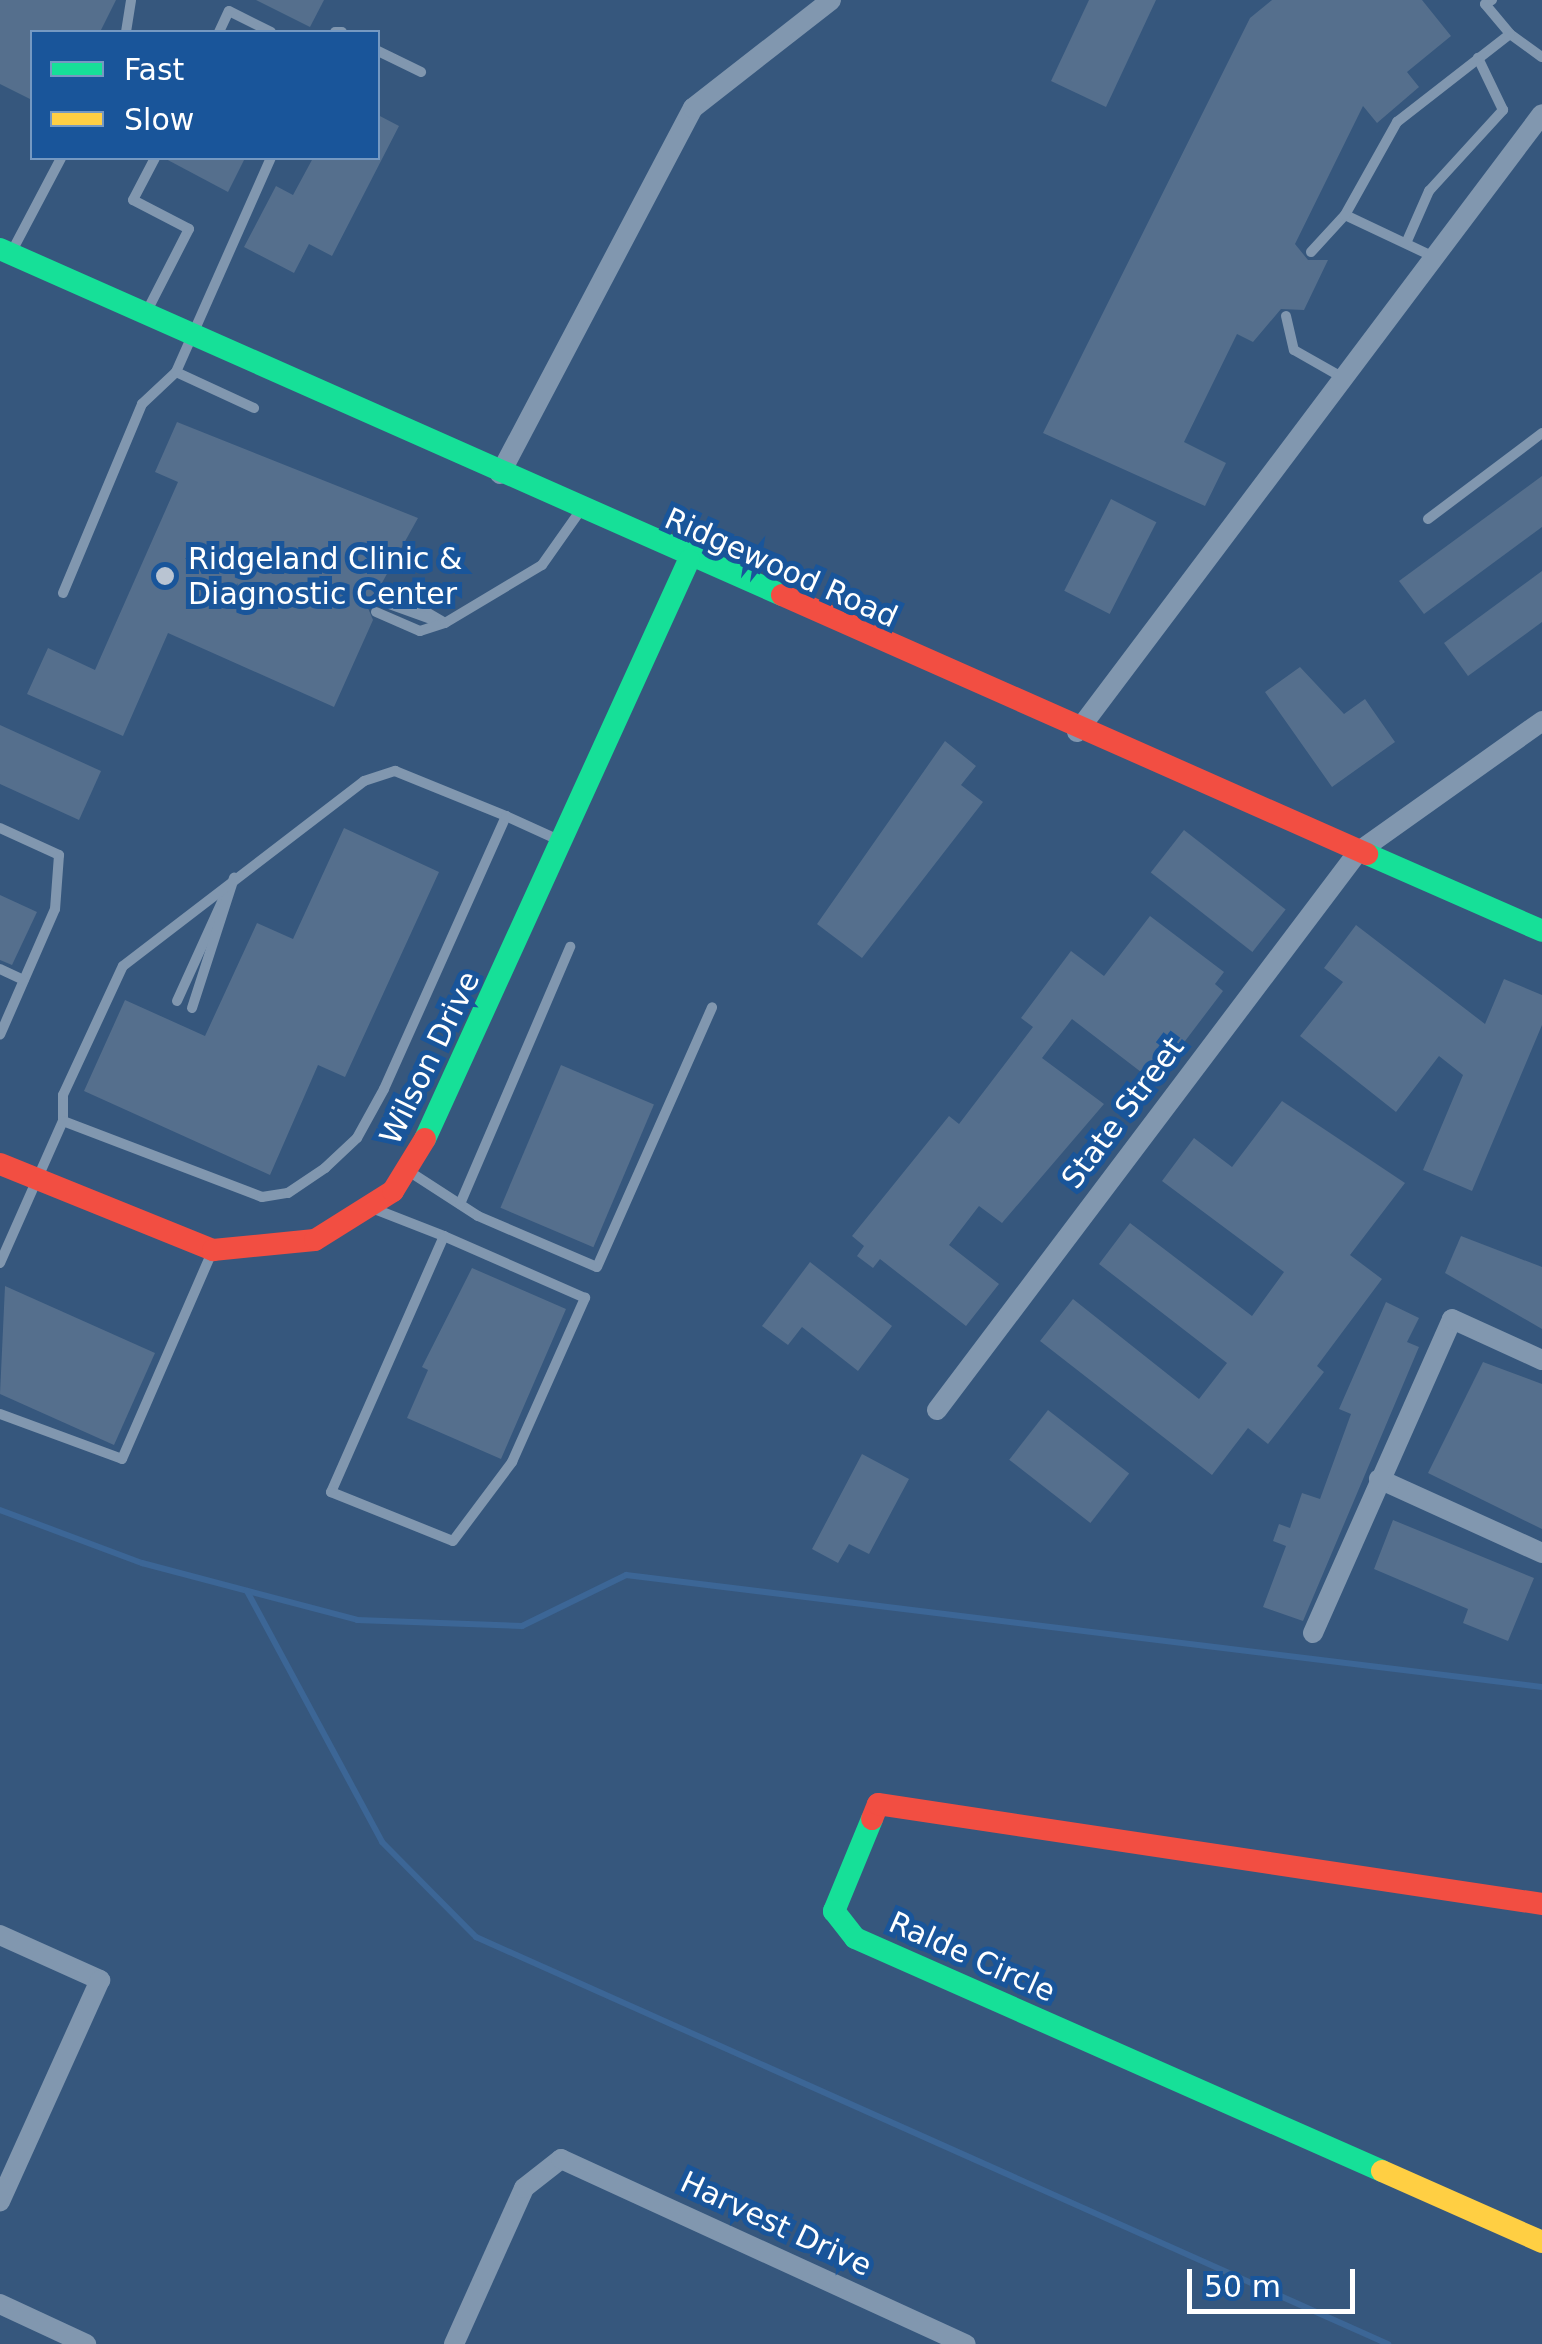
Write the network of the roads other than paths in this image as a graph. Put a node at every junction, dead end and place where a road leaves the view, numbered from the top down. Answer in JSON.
{"nodes":[{"id":1,"x":131,"y":0,"type":"edge"},
{"id":2,"x":831,"y":0,"type":"edge"},
{"id":3,"x":1486,"y":2,"type":"edge"},
{"id":4,"x":126,"y":30,"type":"edge"},
{"id":5,"x":220,"y":30,"type":"edge"},
{"id":6,"x":267,"y":30,"type":"edge"},
{"id":7,"x":1510,"y":34,"type":"junction"},
{"id":8,"x":380,"y":51,"type":"edge"},
{"id":9,"x":1542,"y":57,"type":"edge"},
{"id":10,"x":1478,"y":58,"type":"junction"},
{"id":11,"x":421,"y":72,"type":"dead end"},
{"id":12,"x":1542,"y":114,"type":"edge"},
{"id":13,"x":60,"y":160,"type":"edge"},
{"id":14,"x":154,"y":160,"type":"edge"},
{"id":15,"x":270,"y":160,"type":"edge"},
{"id":16,"x":1345,"y":215,"type":"junction"},
{"id":17,"x":1406,"y":241,"type":"junction"},
{"id":18,"x":5,"y":252,"type":"edge"},
{"id":19,"x":1311,"y":252,"type":"dead end"},
{"id":20,"x":1438,"y":259,"type":"junction"},
{"id":21,"x":146,"y":315,"type":"junction"},
{"id":22,"x":1286,"y":316,"type":"dead end"},
{"id":23,"x":192,"y":336,"type":"junction"},
{"id":24,"x":176,"y":372,"type":"junction"},
{"id":25,"x":1348,"y":380,"type":"junction"},
{"id":26,"x":254,"y":408,"type":"dead end"},
{"id":27,"x":1542,"y":433,"type":"edge"},
{"id":28,"x":500,"y":474,"type":"junction"},
{"id":29,"x":580,"y":511,"type":"junction"},
{"id":30,"x":1428,"y":519,"type":"dead end"},
{"id":31,"x":689,"y":560,"type":"junction"},
{"id":32,"x":386,"y":589,"type":"dead end"},
{"id":33,"x":63,"y":593,"type":"dead end"},
{"id":34,"x":379,"y":606,"type":"dead end"},
{"id":35,"x":445,"y":623,"type":"junction"},
{"id":36,"x":1542,"y":721,"type":"edge"},
{"id":37,"x":1078,"y":732,"type":"junction"},
{"id":38,"x":506,"y":816,"type":"junction"},
{"id":39,"x":0,"y":828,"type":"edge"},
{"id":40,"x":564,"y":842,"type":"junction"},
{"id":41,"x":1358,"y":852,"type":"junction"},
{"id":42,"x":234,"y":878,"type":"junction"},
{"id":43,"x":1542,"y":931,"type":"edge"},
{"id":44,"x":570,"y":947,"type":"dead end"},
{"id":45,"x":0,"y":969,"type":"edge"},
{"id":46,"x":24,"y":980,"type":"junction"},
{"id":47,"x":176,"y":1001,"type":"dead end"},
{"id":48,"x":712,"y":1007,"type":"dead end"},
{"id":49,"x":192,"y":1008,"type":"dead end"},
{"id":50,"x":0,"y":1035,"type":"edge"},
{"id":51,"x":63,"y":1121,"type":"junction"},
{"id":52,"x":0,"y":1164,"type":"edge"},
{"id":53,"x":408,"y":1170,"type":"junction"},
{"id":54,"x":37,"y":1180,"type":"junction"},
{"id":55,"x":460,"y":1204,"type":"junction"},
{"id":56,"x":370,"y":1208,"type":"junction"},
{"id":57,"x":444,"y":1236,"type":"junction"},
{"id":58,"x":213,"y":1250,"type":"junction"},
{"id":59,"x":0,"y":1263,"type":"edge"},
{"id":60,"x":1542,"y":1360,"type":"edge"},
{"id":61,"x":936,"y":1410,"type":"dead end"},
{"id":62,"x":0,"y":1414,"type":"edge"},
{"id":63,"x":1379,"y":1480,"type":"junction"},
{"id":64,"x":1542,"y":1553,"type":"edge"},
{"id":65,"x":1314,"y":1633,"type":"dead end"},
{"id":66,"x":1542,"y":1904,"type":"edge"},
{"id":67,"x":0,"y":1935,"type":"edge"},
{"id":68,"x":0,"y":2201,"type":"edge"},
{"id":69,"x":1542,"y":2242,"type":"edge"},
{"id":70,"x":0,"y":2304,"type":"edge"},
{"id":71,"x":86,"y":2344,"type":"edge"},
{"id":72,"x":454,"y":2344,"type":"edge"},
{"id":73,"x":966,"y":2344,"type":"edge"}],
"edges":[{"from":1,"to":4,"type":"lane"},
{"from":2,"to":28,"type":"street"},
{"from":3,"to":7,"type":"lane"},
{"from":5,"to":6,"type":"lane"},
{"from":7,"to":9,"type":"lane"},
{"from":7,"to":10,"type":"lane"},
{"from":8,"to":11,"type":"lane"},
{"from":10,"to":16,"type":"lane"},
{"from":10,"to":17,"type":"lane"},
{"from":12,"to":20,"type":"street"},
{"from":13,"to":18,"type":"lane"},
{"from":14,"to":21,"type":"lane"},
{"from":15,"to":23,"type":"lane"},
{"from":16,"to":17,"type":"lane"},
{"from":16,"to":19,"type":"lane"},
{"from":17,"to":20,"type":"lane"},
{"from":18,"to":21,"type":"street","name":"Ridgewood Road"},
{"from":20,"to":25,"type":"street"},
{"from":21,"to":23,"type":"street","name":"Ridgewood Road"},
{"from":22,"to":25,"type":"lane"},
{"from":23,"to":24,"type":"lane"},
{"from":23,"to":28,"type":"street","name":"Ridgewood Road"},
{"from":24,"to":26,"type":"lane"},
{"from":24,"to":33,"type":"lane"},
{"from":25,"to":37,"type":"street"},
{"from":27,"to":30,"type":"lane"},
{"from":28,"to":29,"type":"street","name":"Ridgewood Road"},
{"from":29,"to":31,"type":"street","name":"Ridgewood Road"},
{"from":29,"to":35,"type":"lane"},
{"from":31,"to":37,"type":"street","name":"Ridgewood Road"},
{"from":31,"to":40,"type":"street","name":"Wilson Drive"},
{"from":32,"to":35,"type":"lane"},
{"from":34,"to":35,"type":"lane"},
{"from":36,"to":41,"type":"street","name":"State Street"},
{"from":37,"to":41,"type":"street","name":"Ridgewood Road"},
{"from":38,"to":40,"type":"lane"},
{"from":38,"to":42,"type":"lane"},
{"from":38,"to":51,"type":"lane"},
{"from":39,"to":46,"type":"lane"},
{"from":40,"to":53,"type":"street","name":"Wilson Drive"},
{"from":41,"to":43,"type":"street","name":"Ridgewood Road"},
{"from":41,"to":61,"type":"street","name":"State Street"},
{"from":42,"to":47,"type":"lane"},
{"from":42,"to":49,"type":"lane"},
{"from":42,"to":51,"type":"lane"},
{"from":44,"to":55,"type":"lane"},
{"from":45,"to":46,"type":"lane"},
{"from":46,"to":50,"type":"lane"},
{"from":48,"to":55,"type":"lane"},
{"from":51,"to":54,"type":"lane"},
{"from":52,"to":54,"type":"street","name":"Wilson Drive"},
{"from":53,"to":55,"type":"lane"},
{"from":53,"to":56,"type":"street","name":"Wilson Drive"},
{"from":54,"to":58,"type":"street","name":"Wilson Drive"},
{"from":54,"to":59,"type":"lane"},
{"from":56,"to":57,"type":"lane"},
{"from":56,"to":58,"type":"street","name":"Wilson Drive"},
{"from":57,"to":57,"type":"lane"},
{"from":58,"to":62,"type":"lane"},
{"from":60,"to":63,"type":"street"},
{"from":63,"to":64,"type":"street"},
{"from":63,"to":65,"type":"street"},
{"from":66,"to":69,"type":"street","name":"Ralde Circle"},
{"from":67,"to":68,"type":"street"},
{"from":70,"to":71,"type":"street"},
{"from":72,"to":73,"type":"street","name":"Harvest Drive"}]}
